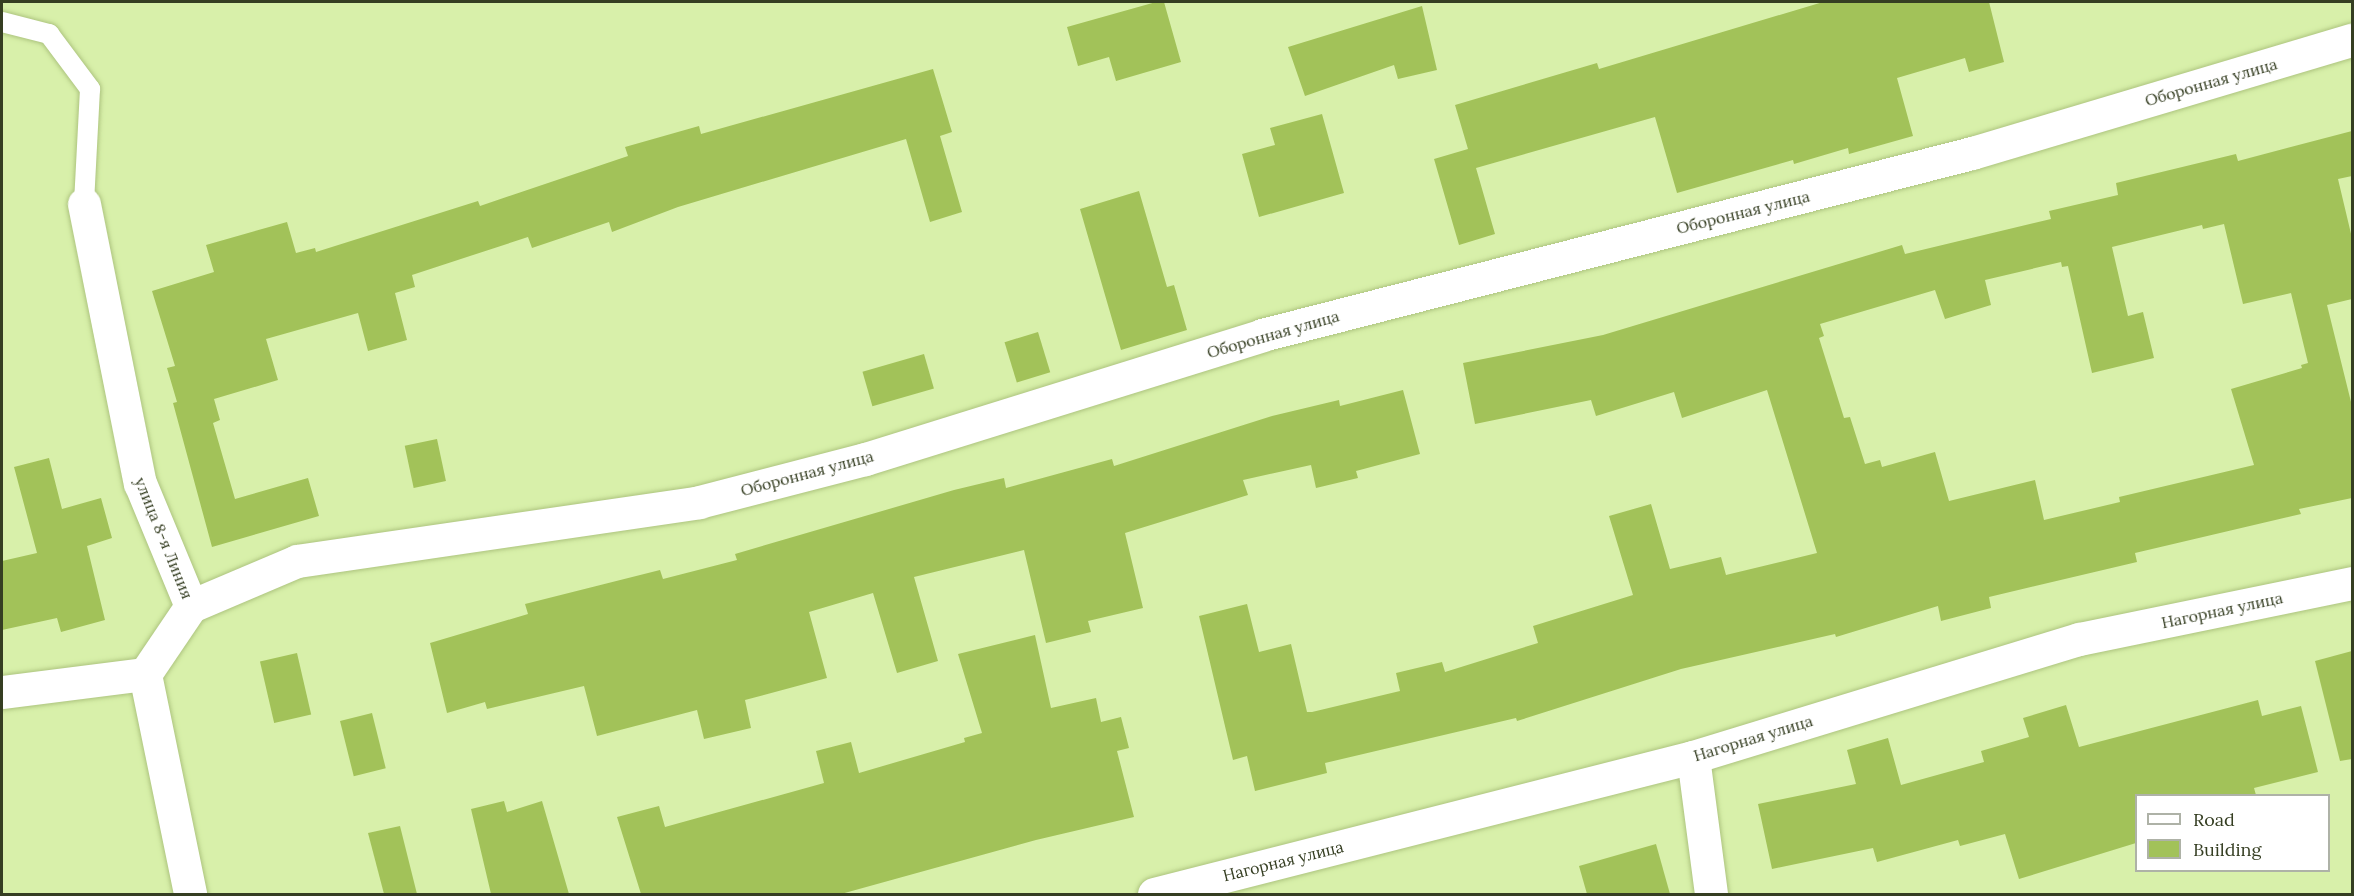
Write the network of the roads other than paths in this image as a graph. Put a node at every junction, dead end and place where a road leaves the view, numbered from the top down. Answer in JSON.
{"nodes":[{"id":1,"x":2,"y":22,"type":"edge"},
{"id":2,"x":2352,"y":40,"type":"edge"},
{"id":3,"x":84,"y":204,"type":"joint"},
{"id":4,"x":2352,"y":583,"type":"edge"},
{"id":5,"x":191,"y":606,"type":"junction"},
{"id":6,"x":146,"y":674,"type":"junction"},
{"id":7,"x":2,"y":692,"type":"edge"},
{"id":8,"x":1693,"y":757,"type":"junction"},
{"id":9,"x":190,"y":894,"type":"edge"},
{"id":10,"x":1154,"y":894,"type":"edge"},
{"id":11,"x":1711,"y":894,"type":"edge"}],
"edges":[{"from":1,"to":3,"type":"lane"},
{"from":2,"to":5,"type":"street","name":"Оборонная улица"},
{"from":3,"to":5,"type":"street","name":"улица 8-я Линия"},
{"from":4,"to":8,"type":"street","name":"Нагорная улица"},
{"from":5,"to":6,"type":"street","name":"улица 8-я Линия"},
{"from":6,"to":7,"type":"street"},
{"from":6,"to":9,"type":"street"},
{"from":8,"to":10,"type":"street","name":"Нагорная улица"},
{"from":8,"to":11,"type":"street"}]}
